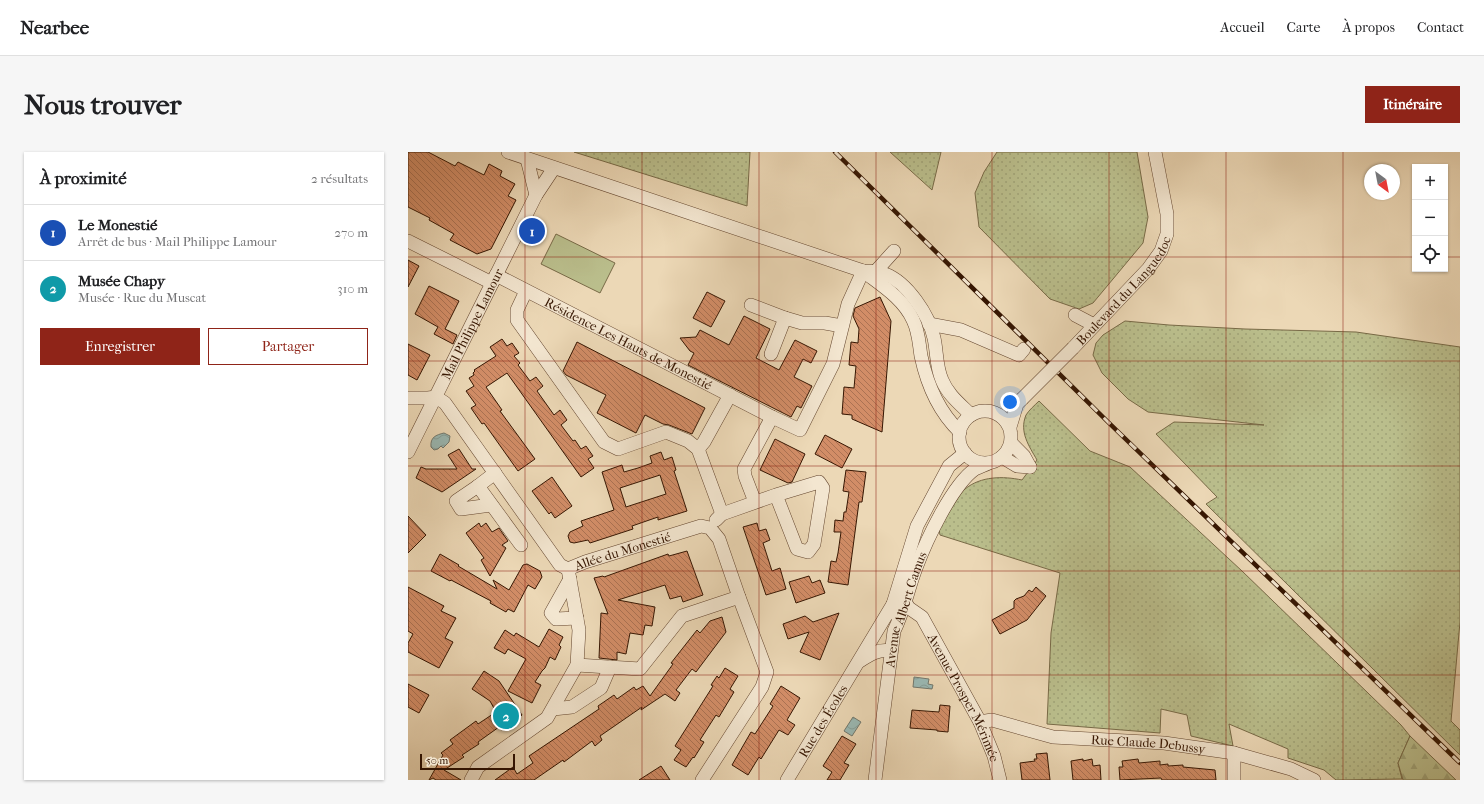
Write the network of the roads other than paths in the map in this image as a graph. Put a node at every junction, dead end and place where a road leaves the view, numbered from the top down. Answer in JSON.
{"nodes":[{"id":1,"x":508,"y":152,"type":"edge"},
{"id":2,"x":1155,"y":152,"type":"edge"},
{"id":3,"x":527,"y":159,"type":"junction"},
{"id":4,"x":554,"y":168,"type":"junction"},
{"id":5,"x":536,"y":195,"type":"junction"},
{"id":6,"x":408,"y":241,"type":"edge"},
{"id":7,"x":894,"y":251,"type":"dead end"},
{"id":8,"x":870,"y":271,"type":"junction"},
{"id":9,"x":494,"y":279,"type":"junction"},
{"id":10,"x":526,"y":291,"type":"junction"},
{"id":11,"x":751,"y":305,"type":"dead end"},
{"id":12,"x":1075,"y":315,"type":"dead end"},
{"id":13,"x":785,"y":318,"type":"junction"},
{"id":14,"x":930,"y":324,"type":"junction"},
{"id":15,"x":1094,"y":325,"type":"junction"},
{"id":16,"x":842,"y":326,"type":"junction"},
{"id":17,"x":1024,"y":349,"type":"dead end"},
{"id":18,"x":771,"y":354,"type":"dead end"},
{"id":19,"x":730,"y":395,"type":"junction"},
{"id":20,"x":436,"y":397,"type":"junction"},
{"id":21,"x":408,"y":398,"type":"edge"},
{"id":22,"x":1020,"y":402,"type":"junction"},
{"id":23,"x":994,"y":412,"type":"junction"},
{"id":24,"x":971,"y":415,"type":"junction"},
{"id":25,"x":772,"y":417,"type":"junction"},
{"id":26,"x":1010,"y":427,"type":"junction"},
{"id":27,"x":960,"y":432,"type":"junction"},
{"id":28,"x":1011,"y":443,"type":"junction"},
{"id":29,"x":698,"y":449,"type":"junction"},
{"id":30,"x":408,"y":452,"type":"edge"},
{"id":31,"x":965,"y":453,"type":"junction"},
{"id":32,"x":1002,"y":457,"type":"junction"},
{"id":33,"x":989,"y":463,"type":"junction"},
{"id":34,"x":495,"y":473,"type":"junction"},
{"id":35,"x":478,"y":486,"type":"junction"},
{"id":36,"x":776,"y":495,"type":"junction"},
{"id":37,"x":755,"y":502,"type":"junction"},
{"id":38,"x":491,"y":505,"type":"junction"},
{"id":39,"x":722,"y":514,"type":"junction"},
{"id":40,"x":710,"y":528,"type":"junction"},
{"id":41,"x":521,"y":545,"type":"dead end"},
{"id":42,"x":569,"y":574,"type":"junction"},
{"id":43,"x":738,"y":597,"type":"junction"},
{"id":44,"x":899,"y":603,"type":"junction"},
{"id":45,"x":577,"y":618,"type":"junction"},
{"id":46,"x":902,"y":624,"type":"junction"},
{"id":47,"x":875,"y":632,"type":"junction"},
{"id":48,"x":890,"y":651,"type":"junction"},
{"id":49,"x":858,"y":662,"type":"junction"},
{"id":50,"x":576,"y":665,"type":"junction"},
{"id":51,"x":610,"y":667,"type":"junction"},
{"id":52,"x":553,"y":709,"type":"junction"},
{"id":53,"x":980,"y":722,"type":"junction"},
{"id":54,"x":1234,"y":753,"type":"junction"},
{"id":55,"x":471,"y":780,"type":"edge"},
{"id":56,"x":702,"y":780,"type":"edge"},
{"id":57,"x":787,"y":780,"type":"edge"},
{"id":58,"x":875,"y":780,"type":"edge"},
{"id":59,"x":1000,"y":780,"type":"edge"},
{"id":60,"x":1234,"y":780,"type":"edge"},
{"id":61,"x":1314,"y":780,"type":"edge"}],
"edges":[{"from":1,"to":3,"type":"street"},
{"from":2,"to":15,"type":"street","name":"Boulevard du Languedoc"},
{"from":3,"to":4,"type":"street"},
{"from":3,"to":5,"type":"street"},
{"from":4,"to":5,"type":"street","name":"Mail Philippe Lamour"},
{"from":4,"to":8,"type":"street"},
{"from":5,"to":9,"type":"street","name":"Mail Philippe Lamour"},
{"from":6,"to":9,"type":"street","name":"Résidence Les Hauts de Monestié"},
{"from":7,"to":8,"type":"street","name":"Résidence Les Hauts de Monestié"},
{"from":8,"to":14,"type":"street"},
{"from":8,"to":16,"type":"street","name":"Résidence Les Hauts de Monestié"},
{"from":8,"to":27,"type":"street"},
{"from":9,"to":10,"type":"street","name":"Résidence Les Hauts de Monestié"},
{"from":9,"to":20,"type":"street","name":"Mail Philippe Lamour"},
{"from":10,"to":19,"type":"street","name":"Résidence Les Hauts de Monestié"},
{"from":10,"to":29,"type":"street"},
{"from":11,"to":13,"type":"street"},
{"from":12,"to":15,"type":"street"},
{"from":13,"to":16,"type":"street"},
{"from":13,"to":18,"type":"street"},
{"from":14,"to":17,"type":"street"},
{"from":14,"to":24,"type":"street"},
{"from":15,"to":22,"type":"street","name":"Boulevard du Languedoc","bridge":true},
{"from":16,"to":25,"type":"street","name":"Résidence Les Hauts de Monestié"},
{"from":19,"to":25,"type":"street","name":"Résidence Les Hauts de Monestié"},
{"from":19,"to":29,"type":"street"},
{"from":20,"to":21,"type":"street"},
{"from":20,"to":30,"type":"street","name":"Mail Philippe Lamour"},
{"from":20,"to":34,"type":"street","name":"Allée du Monestié"},
{"from":22,"to":23,"type":"street","name":"Boulevard du Languedoc"},
{"from":22,"to":26,"type":"street","name":"Boulevard du Languedoc"},
{"from":23,"to":24,"type":"street"},
{"from":23,"to":26,"type":"street"},
{"from":24,"to":27,"type":"street"},
{"from":25,"to":37,"type":"street"},
{"from":26,"to":28,"type":"street"},
{"from":27,"to":31,"type":"street"},
{"from":28,"to":32,"type":"street"},
{"from":28,"to":32,"type":"street"},
{"from":29,"to":39,"type":"street"},
{"from":31,"to":33,"type":"street"},
{"from":31,"to":44,"type":"street"},
{"from":32,"to":33,"type":"street"},
{"from":33,"to":44,"type":"street","name":"Avenue Albert Camus"},
{"from":34,"to":35,"type":"street"},
{"from":34,"to":42,"type":"street","name":"Allée du Monestié"},
{"from":35,"to":38,"type":"street"},
{"from":35,"to":38,"type":"street"},
{"from":36,"to":36,"type":"street"},
{"from":36,"to":37,"type":"street"},
{"from":37,"to":39,"type":"street"},
{"from":38,"to":41,"type":"street"},
{"from":39,"to":40,"type":"street"},
{"from":40,"to":42,"type":"street","name":"Allée du Monestié"},
{"from":40,"to":43,"type":"street"},
{"from":42,"to":45,"type":"street"},
{"from":42,"to":45,"type":"street"},
{"from":43,"to":51,"type":"street"},
{"from":43,"to":56,"type":"street"},
{"from":44,"to":46,"type":"street","name":"Avenue Albert Camus"},
{"from":44,"to":46,"type":"street","name":"Avenue Prosper Mérimée"},
{"from":44,"to":47,"type":"street","name":"Rue des Écoles"},
{"from":45,"to":50,"type":"street"},
{"from":46,"to":47,"type":"street","name":"Rue des Écoles"},
{"from":46,"to":48,"type":"street","name":"Avenue Albert Camus"},
{"from":46,"to":53,"type":"street","name":"Avenue Prosper Mérimée"},
{"from":47,"to":49,"type":"street","name":"Rue des Écoles"},
{"from":48,"to":49,"type":"street"},
{"from":48,"to":58,"type":"street","name":"Avenue Albert Camus"},
{"from":49,"to":57,"type":"street","name":"Rue des Écoles"},
{"from":50,"to":51,"type":"street"},
{"from":50,"to":52,"type":"street"},
{"from":51,"to":52,"type":"street"},
{"from":52,"to":55,"type":"street"},
{"from":53,"to":54,"type":"street","name":"Rue Claude Debussy"},
{"from":53,"to":59,"type":"street","name":"Avenue Prosper Mérimée"},
{"from":54,"to":60,"type":"street"},
{"from":54,"to":61,"type":"street","name":"Rue Claude Debussy"}]}
